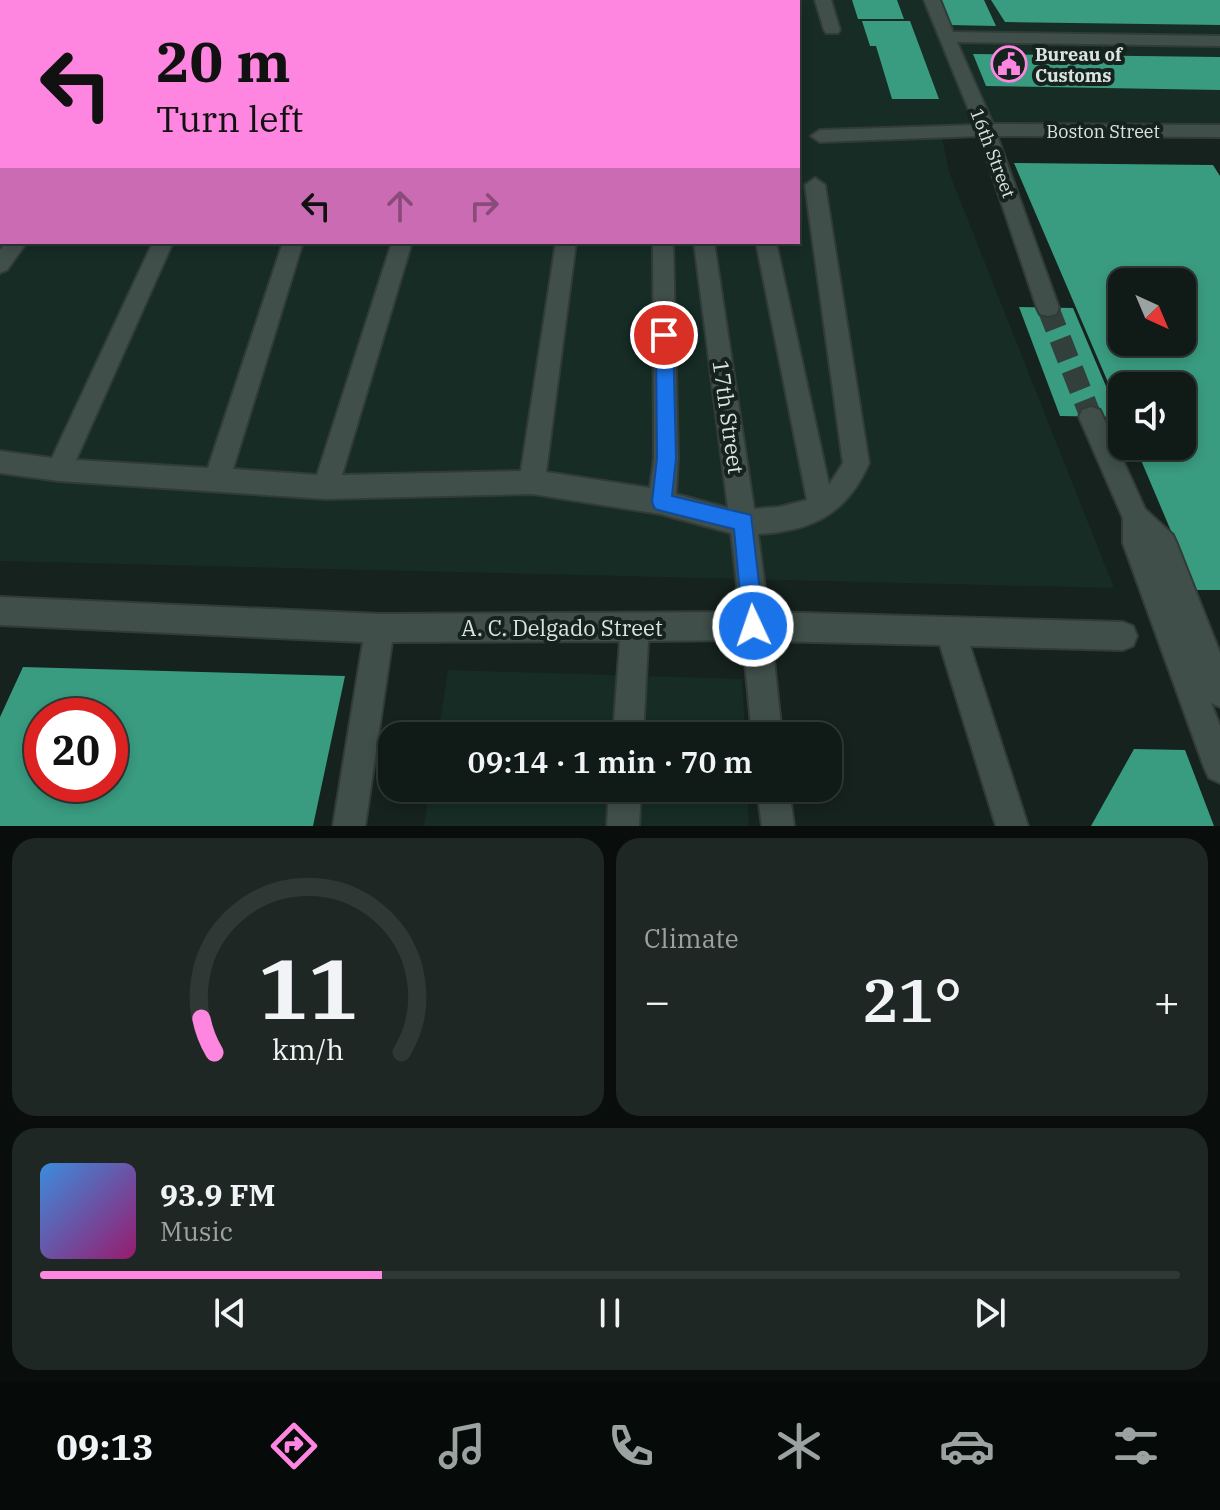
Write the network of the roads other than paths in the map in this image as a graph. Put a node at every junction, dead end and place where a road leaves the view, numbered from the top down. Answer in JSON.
{"nodes":[{"id":1,"x":823,"y":0,"type":"edge"},
{"id":2,"x":932,"y":0,"type":"edge"},
{"id":3,"x":832,"y":30,"type":"dead end"},
{"id":4,"x":948,"y":37,"type":"junction"},
{"id":5,"x":1220,"y":41,"type":"edge"},
{"id":6,"x":986,"y":130,"type":"junction"},
{"id":7,"x":1220,"y":131,"type":"edge"},
{"id":8,"x":820,"y":136,"type":"dead end"},
{"id":9,"x":815,"y":185,"type":"dead end"},
{"id":10,"x":16,"y":244,"type":"edge"},
{"id":11,"x":162,"y":244,"type":"edge"},
{"id":12,"x":292,"y":244,"type":"edge"},
{"id":13,"x":401,"y":244,"type":"edge"},
{"id":14,"x":566,"y":244,"type":"edge"},
{"id":15,"x":663,"y":244,"type":"edge"},
{"id":16,"x":704,"y":244,"type":"edge"},
{"id":17,"x":766,"y":244,"type":"edge"},
{"id":18,"x":0,"y":265,"type":"edge"},
{"id":19,"x":1048,"y":308,"type":"tunnel mouth"},
{"id":20,"x":1091,"y":417,"type":"tunnel mouth"},
{"id":21,"x":0,"y":462,"type":"edge"},
{"id":22,"x":59,"y":470,"type":"junction"},
{"id":23,"x":216,"y":482,"type":"junction"},
{"id":24,"x":532,"y":482,"type":"junction"},
{"id":25,"x":326,"y":487,"type":"junction"},
{"id":26,"x":662,"y":502,"type":"junction"},
{"id":27,"x":821,"y":507,"type":"junction"},
{"id":28,"x":744,"y":522,"type":"junction"},
{"id":29,"x":0,"y":611,"type":"edge"},
{"id":30,"x":635,"y":626,"type":"junction"},
{"id":31,"x":753,"y":626,"type":"junction"},
{"id":32,"x":380,"y":628,"type":"junction"},
{"id":33,"x":951,"y":633,"type":"junction"},
{"id":34,"x":1123,"y":636,"type":"dead end"},
{"id":35,"x":1196,"y":639,"type":"edge"},
{"id":36,"x":1220,"y":692,"type":"edge"},
{"id":37,"x":629,"y":722,"type":"edge"},
{"id":38,"x":765,"y":722,"type":"edge"},
{"id":39,"x":1220,"y":767,"type":"edge"},
{"id":40,"x":624,"y":802,"type":"edge"},
{"id":41,"x":775,"y":802,"type":"edge"},
{"id":42,"x":349,"y":826,"type":"edge"},
{"id":43,"x":623,"y":826,"type":"edge"},
{"id":44,"x":778,"y":826,"type":"edge"},
{"id":45,"x":1012,"y":826,"type":"edge"}],
"edges":[{"from":1,"to":3,"type":"street"},
{"from":2,"to":4,"type":"street","name":"16th Street"},
{"from":4,"to":5,"type":"street"},
{"from":4,"to":6,"type":"street","name":"16th Street"},
{"from":6,"to":7,"type":"street","name":"Boston Street"},
{"from":6,"to":8,"type":"street","name":"Boston Street"},
{"from":6,"to":19,"type":"street","name":"16th Street"},
{"from":9,"to":27,"type":"street"},
{"from":10,"to":18,"type":"street"},
{"from":11,"to":22,"type":"street"},
{"from":12,"to":23,"type":"street"},
{"from":13,"to":25,"type":"street"},
{"from":14,"to":24,"type":"street"},
{"from":15,"to":26,"type":"street"},
{"from":16,"to":28,"type":"street","name":"17th Street"},
{"from":17,"to":27,"type":"street"},
{"from":20,"to":35,"type":"street"},
{"from":21,"to":22,"type":"street"},
{"from":22,"to":23,"type":"street"},
{"from":23,"to":25,"type":"street"},
{"from":24,"to":25,"type":"street"},
{"from":24,"to":26,"type":"street"},
{"from":26,"to":28,"type":"street"},
{"from":27,"to":28,"type":"street"},
{"from":28,"to":31,"type":"street","name":"17th Street"},
{"from":29,"to":32,"type":"street","name":"A. C. Delgado Street"},
{"from":30,"to":31,"type":"street","name":"A. C. Delgado Street"},
{"from":30,"to":32,"type":"street","name":"A. C. Delgado Street"},
{"from":30,"to":37,"type":"street"},
{"from":31,"to":33,"type":"street","name":"A. C. Delgado Street"},
{"from":31,"to":38,"type":"street","name":"17th Street"},
{"from":32,"to":42,"type":"street"},
{"from":33,"to":34,"type":"street","name":"A. C. Delgado Street"},
{"from":33,"to":45,"type":"street"},
{"from":35,"to":36,"type":"street"},
{"from":35,"to":39,"type":"street"},
{"from":40,"to":43,"type":"street"},
{"from":41,"to":44,"type":"street"}]}
